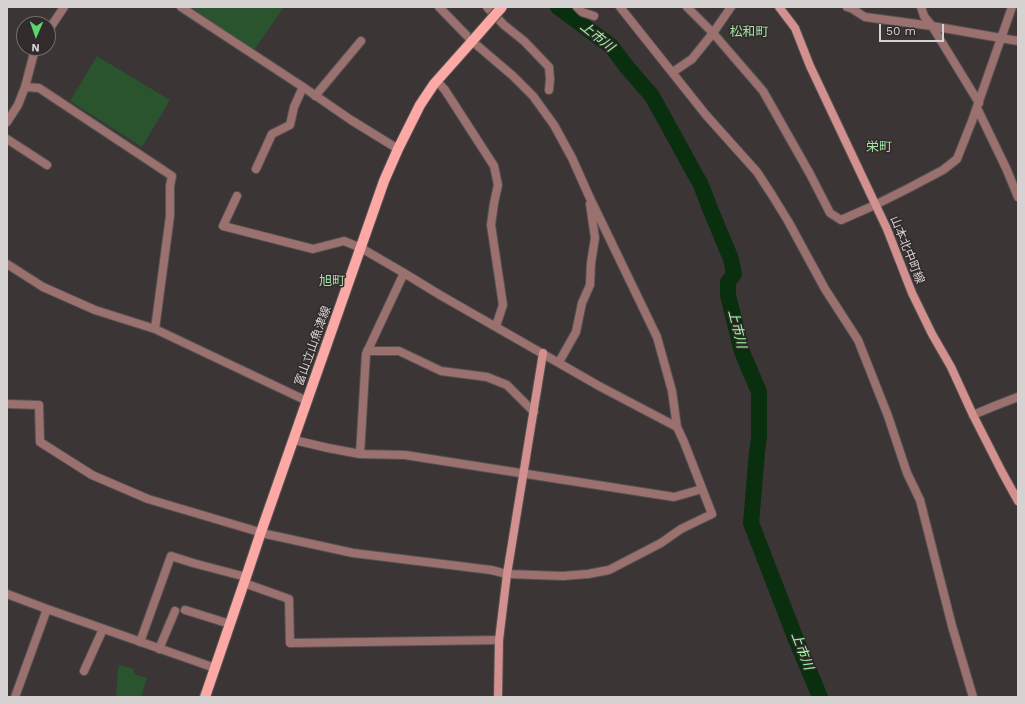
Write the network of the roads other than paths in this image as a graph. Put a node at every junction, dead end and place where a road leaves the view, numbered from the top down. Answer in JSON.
{"nodes":[{"id":1,"x":64,"y":7,"type":"edge"},
{"id":2,"x":181,"y":7,"type":"edge"},
{"id":3,"x":439,"y":7,"type":"edge"},
{"id":4,"x":487,"y":7,"type":"edge"},
{"id":5,"x":502,"y":7,"type":"edge"},
{"id":6,"x":577,"y":7,"type":"edge"},
{"id":7,"x":687,"y":7,"type":"edge"},
{"id":8,"x":731,"y":7,"type":"edge"},
{"id":9,"x":779,"y":7,"type":"edge"},
{"id":10,"x":847,"y":7,"type":"edge"},
{"id":11,"x":920,"y":7,"type":"edge"},
{"id":12,"x":1012,"y":7,"type":"edge"},
{"id":13,"x":622,"y":8,"type":"edge"},
{"id":14,"x":594,"y":16,"type":"dead end"},
{"id":15,"x":56,"y":19,"type":"edge"},
{"id":16,"x":932,"y":26,"type":"junction"},
{"id":17,"x":713,"y":33,"type":"junction"},
{"id":18,"x":1002,"y":38,"type":"junction"},
{"id":19,"x":473,"y":40,"type":"junction"},
{"id":20,"x":361,"y":41,"type":"dead end"},
{"id":21,"x":1018,"y":41,"type":"edge"},
{"id":22,"x":33,"y":56,"type":"edge"},
{"id":23,"x":673,"y":72,"type":"junction"},
{"id":24,"x":437,"y":81,"type":"junction"},
{"id":25,"x":25,"y":87,"type":"junction"},
{"id":26,"x":303,"y":87,"type":"junction"},
{"id":27,"x":549,"y":90,"type":"dead end"},
{"id":28,"x":316,"y":96,"type":"junction"},
{"id":29,"x":978,"y":106,"type":"junction"},
{"id":30,"x":7,"y":122,"type":"edge"},
{"id":31,"x":7,"y":139,"type":"edge"},
{"id":32,"x":398,"y":149,"type":"junction"},
{"id":33,"x":47,"y":165,"type":"dead end"},
{"id":34,"x":256,"y":169,"type":"dead end"},
{"id":35,"x":237,"y":196,"type":"dead end"},
{"id":36,"x":589,"y":196,"type":"junction"},
{"id":37,"x":1018,"y":197,"type":"edge"},
{"id":38,"x":875,"y":205,"type":"junction"},
{"id":39,"x":361,"y":248,"type":"junction"},
{"id":40,"x":7,"y":264,"type":"edge"},
{"id":41,"x":404,"y":273,"type":"junction"},
{"id":42,"x":496,"y":326,"type":"junction"},
{"id":43,"x":155,"y":328,"type":"junction"},
{"id":44,"x":367,"y":351,"type":"junction"},
{"id":45,"x":543,"y":353,"type":"junction"},
{"id":46,"x":559,"y":362,"type":"junction"},
{"id":47,"x":1018,"y":398,"type":"edge"},
{"id":48,"x":307,"y":401,"type":"junction"},
{"id":49,"x":7,"y":404,"type":"edge"},
{"id":50,"x":534,"y":412,"type":"junction"},
{"id":51,"x":973,"y":415,"type":"junction"},
{"id":52,"x":677,"y":427,"type":"junction"},
{"id":53,"x":294,"y":440,"type":"junction"},
{"id":54,"x":360,"y":454,"type":"junction"},
{"id":55,"x":524,"y":474,"type":"junction"},
{"id":56,"x":702,"y":489,"type":"junction"},
{"id":57,"x":1018,"y":501,"type":"edge"},
{"id":58,"x":261,"y":532,"type":"junction"},
{"id":59,"x":507,"y":574,"type":"junction"},
{"id":60,"x":245,"y":580,"type":"junction"},
{"id":61,"x":7,"y":594,"type":"edge"},
{"id":62,"x":47,"y":609,"type":"junction"},
{"id":63,"x":185,"y":610,"type":"dead end"},
{"id":64,"x":175,"y":611,"type":"dead end"},
{"id":65,"x":230,"y":624,"type":"junction"},
{"id":66,"x":103,"y":629,"type":"junction"},
{"id":67,"x":498,"y":640,"type":"junction"},
{"id":68,"x":140,"y":642,"type":"junction"},
{"id":69,"x":159,"y":649,"type":"junction"},
{"id":70,"x":215,"y":668,"type":"junction"},
{"id":71,"x":84,"y":671,"type":"dead end"},
{"id":72,"x":15,"y":697,"type":"edge"},
{"id":73,"x":205,"y":697,"type":"edge"},
{"id":74,"x":498,"y":697,"type":"edge"},
{"id":75,"x":972,"y":697,"type":"edge"}],
"edges":[{"from":1,"to":15,"type":"street"},
{"from":2,"to":26,"type":"street"},
{"from":3,"to":19,"type":"street"},
{"from":4,"to":27,"type":"street"},
{"from":5,"to":19,"type":"main road","name":"富山立山魚津線","bridge":true},
{"from":6,"to":14,"type":"street"},
{"from":7,"to":17,"type":"street"},
{"from":8,"to":17,"type":"street"},
{"from":9,"to":38,"type":"main road","name":"山本北中町線"},
{"from":10,"to":16,"type":"street"},
{"from":11,"to":16,"type":"street"},
{"from":12,"to":18,"type":"street"},
{"from":13,"to":23,"type":"street"},
{"from":16,"to":18,"type":"street"},
{"from":16,"to":29,"type":"street"},
{"from":17,"to":23,"type":"street"},
{"from":17,"to":38,"type":"street"},
{"from":18,"to":21,"type":"street"},
{"from":18,"to":29,"type":"street"},
{"from":19,"to":24,"type":"main road","name":"富山立山魚津線"},
{"from":19,"to":36,"type":"street"},
{"from":20,"to":28,"type":"street"},
{"from":22,"to":25,"type":"street"},
{"from":23,"to":75,"type":"street"},
{"from":24,"to":32,"type":"main road","name":"富山立山魚津線"},
{"from":24,"to":42,"type":"street"},
{"from":25,"to":30,"type":"street"},
{"from":25,"to":43,"type":"street"},
{"from":26,"to":28,"type":"street"},
{"from":26,"to":34,"type":"street"},
{"from":28,"to":32,"type":"street"},
{"from":29,"to":37,"type":"street"},
{"from":29,"to":38,"type":"street"},
{"from":31,"to":33,"type":"street"},
{"from":32,"to":39,"type":"main road","name":"富山立山魚津線"},
{"from":35,"to":39,"type":"street"},
{"from":36,"to":46,"type":"street"},
{"from":36,"to":52,"type":"street"},
{"from":38,"to":51,"type":"main road","name":"山本北中町線"},
{"from":39,"to":41,"type":"street"},
{"from":39,"to":48,"type":"main road","name":"富山立山魚津線"},
{"from":40,"to":43,"type":"street"},
{"from":41,"to":42,"type":"street"},
{"from":41,"to":44,"type":"street"},
{"from":42,"to":45,"type":"street"},
{"from":43,"to":48,"type":"street"},
{"from":44,"to":50,"type":"street"},
{"from":44,"to":54,"type":"street"},
{"from":45,"to":46,"type":"street"},
{"from":45,"to":50,"type":"main road"},
{"from":46,"to":52,"type":"street"},
{"from":47,"to":51,"type":"street"},
{"from":48,"to":53,"type":"main road","name":"富山立山魚津線"},
{"from":49,"to":58,"type":"street"},
{"from":50,"to":55,"type":"main road"},
{"from":51,"to":57,"type":"main road","name":"山本北中町線"},
{"from":52,"to":56,"type":"street"},
{"from":53,"to":54,"type":"street"},
{"from":53,"to":58,"type":"main road","name":"富山立山魚津線"},
{"from":54,"to":55,"type":"street"},
{"from":55,"to":56,"type":"street"},
{"from":55,"to":59,"type":"main road"},
{"from":56,"to":59,"type":"street"},
{"from":58,"to":59,"type":"street"},
{"from":58,"to":60,"type":"main road","name":"富山立山魚津線"},
{"from":59,"to":67,"type":"main road"},
{"from":60,"to":65,"type":"main road","name":"富山立山魚津線"},
{"from":60,"to":67,"type":"street"},
{"from":60,"to":68,"type":"street"},
{"from":61,"to":62,"type":"street"},
{"from":62,"to":66,"type":"street"},
{"from":62,"to":72,"type":"street"},
{"from":63,"to":65,"type":"street"},
{"from":64,"to":69,"type":"street"},
{"from":65,"to":70,"type":"main road","name":"富山立山魚津線"},
{"from":66,"to":68,"type":"street"},
{"from":66,"to":71,"type":"street"},
{"from":67,"to":74,"type":"main road"},
{"from":68,"to":69,"type":"street"},
{"from":69,"to":70,"type":"street"},
{"from":70,"to":73,"type":"main road","name":"富山立山魚津線"}]}
